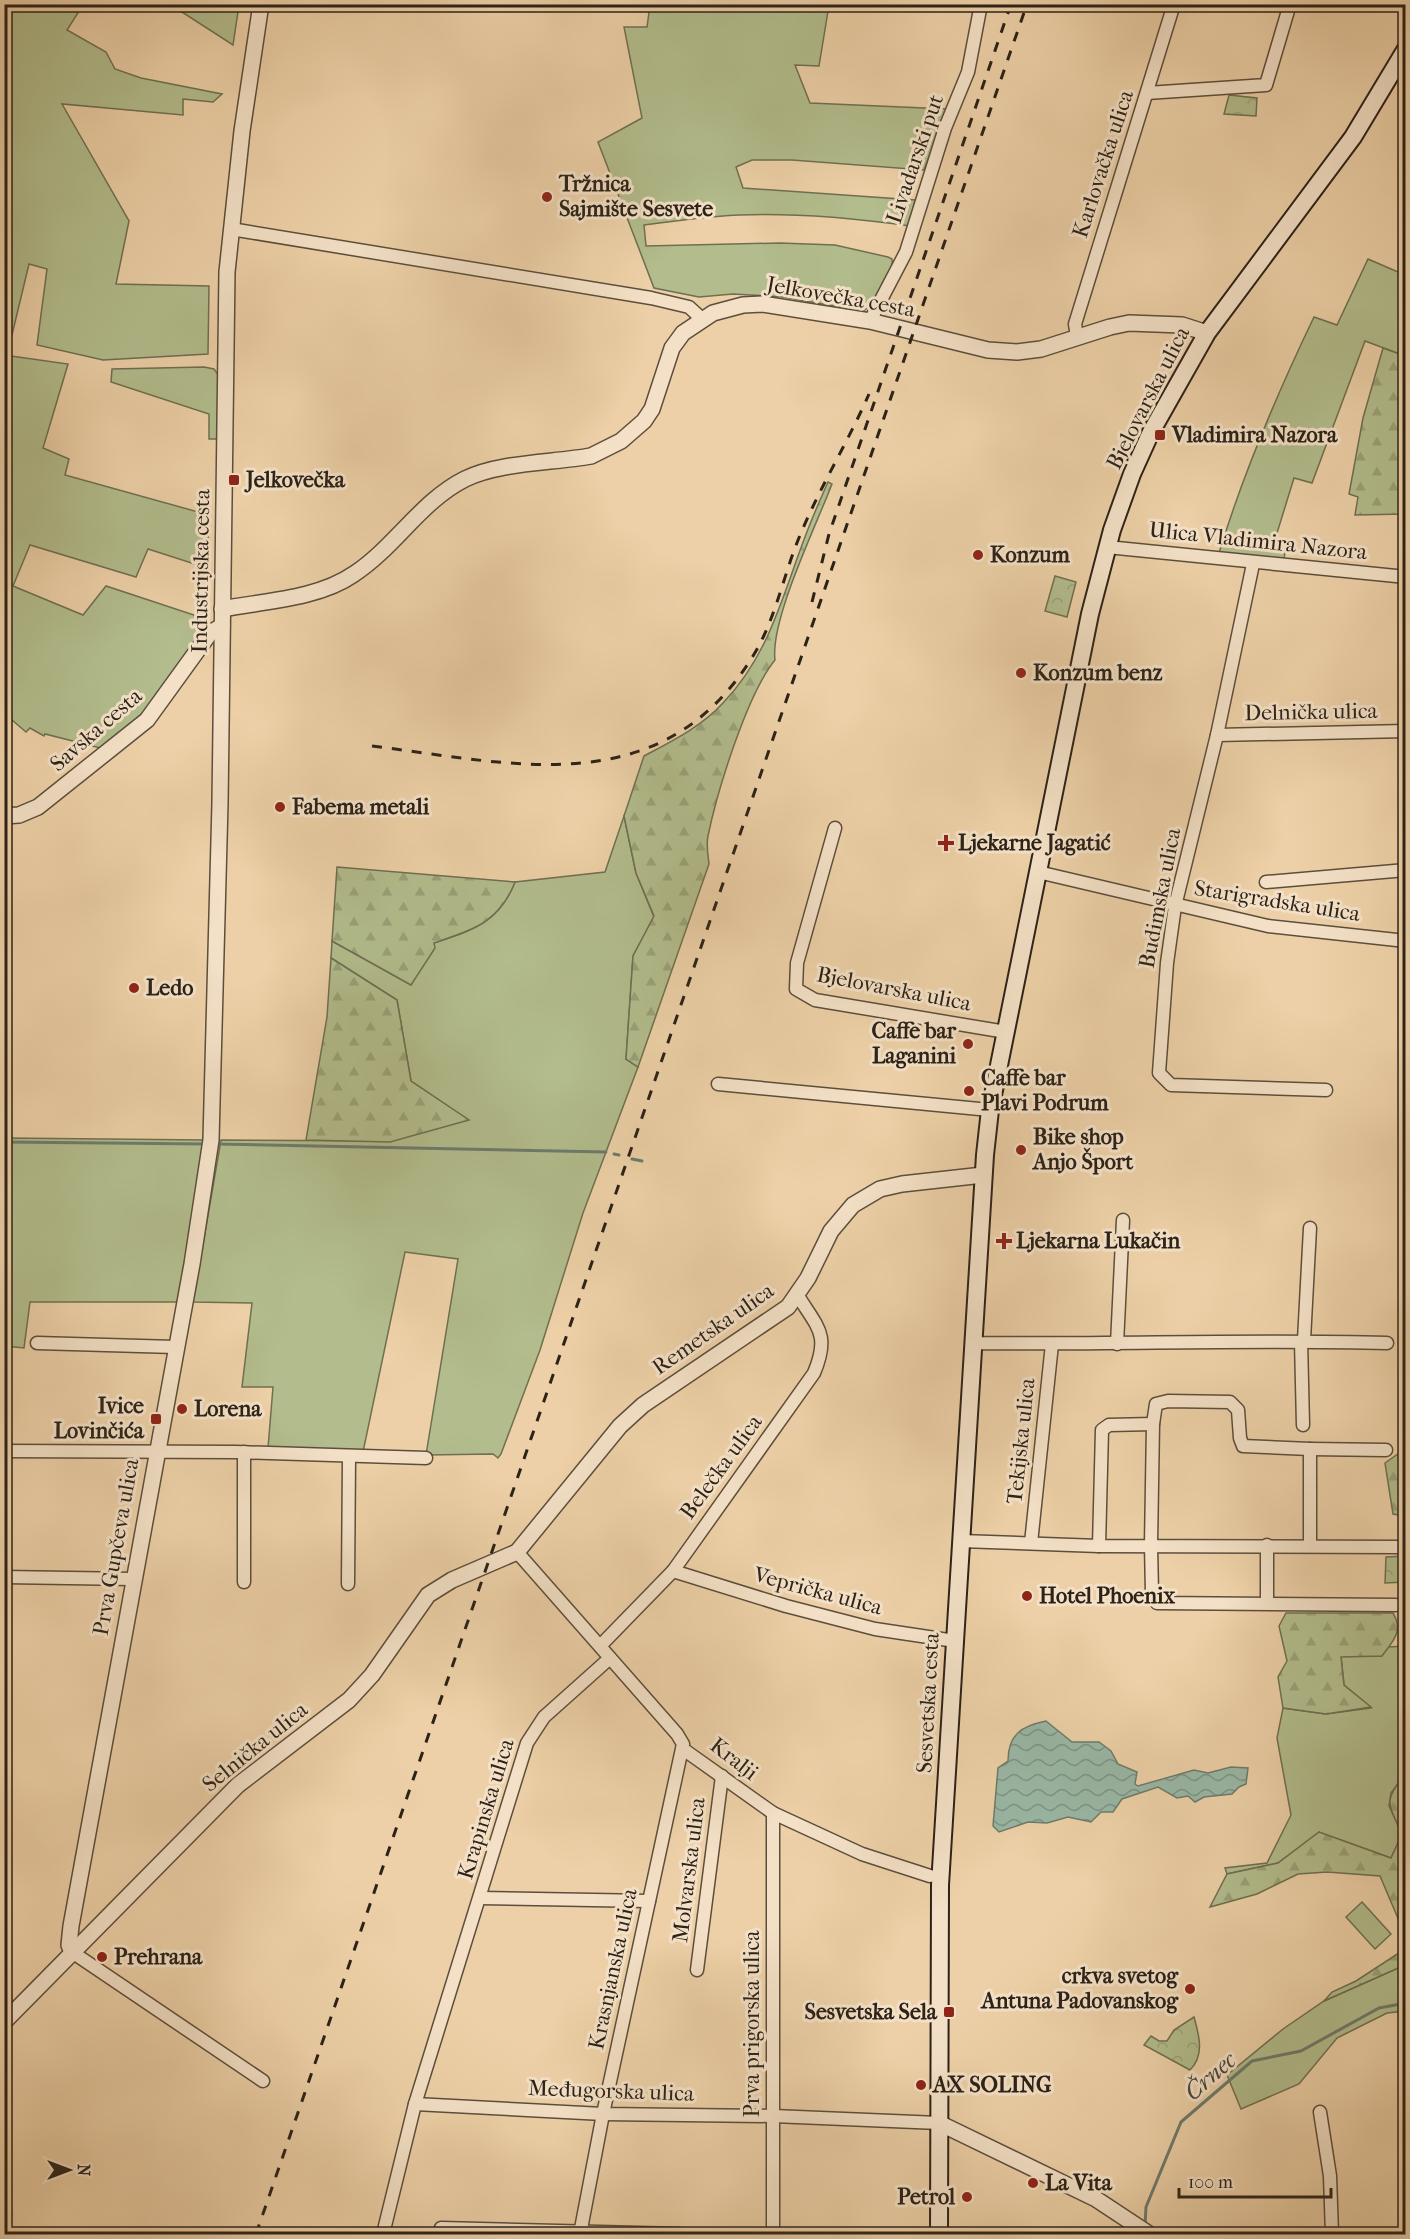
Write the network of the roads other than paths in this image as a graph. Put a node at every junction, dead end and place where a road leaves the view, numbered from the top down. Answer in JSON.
{"nodes":[{"id":1,"x":261,"y":4,"type":"edge"},
{"id":2,"x":981,"y":4,"type":"edge"},
{"id":3,"x":1174,"y":4,"type":"edge"},
{"id":4,"x":1290,"y":4,"type":"edge"},
{"id":5,"x":1406,"y":49,"type":"edge"},
{"id":6,"x":1147,"y":93,"type":"junction"},
{"id":7,"x":231,"y":229,"type":"junction"},
{"id":8,"x":702,"y":319,"type":"junction"},
{"id":9,"x":870,"y":321,"type":"junction"},
{"id":10,"x":1207,"y":333,"type":"junction"},
{"id":11,"x":1077,"y":337,"type":"junction"},
{"id":12,"x":1107,"y":547,"type":"junction"},
{"id":13,"x":1253,"y":564,"type":"junction"},
{"id":14,"x":1406,"y":577,"type":"edge"},
{"id":15,"x":222,"y":609,"type":"junction"},
{"id":16,"x":222,"y":627,"type":"junction"},
{"id":17,"x":1406,"y":731,"type":"edge"},
{"id":18,"x":1217,"y":735,"type":"junction"},
{"id":19,"x":4,"y":816,"type":"edge"},
{"id":20,"x":835,"y":828,"type":"dead end"},
{"id":21,"x":1406,"y":870,"type":"edge"},
{"id":22,"x":1044,"y":874,"type":"junction"},
{"id":23,"x":1266,"y":882,"type":"dead end"},
{"id":24,"x":1175,"y":906,"type":"junction"},
{"id":25,"x":1406,"y":941,"type":"edge"},
{"id":26,"x":1006,"y":1032,"type":"junction"},
{"id":27,"x":718,"y":1084,"type":"dead end"},
{"id":28,"x":1326,"y":1090,"type":"dead end"},
{"id":29,"x":990,"y":1110,"type":"junction"},
{"id":30,"x":211,"y":1145,"type":"joint"},
{"id":31,"x":983,"y":1175,"type":"junction"},
{"id":32,"x":1122,"y":1220,"type":"dead end"},
{"id":33,"x":1310,"y":1228,"type":"dead end"},
{"id":34,"x":798,"y":1296,"type":"junction"},
{"id":35,"x":1302,"y":1340,"type":"junction"},
{"id":36,"x":37,"y":1343,"type":"dead end"},
{"id":37,"x":973,"y":1343,"type":"junction"},
{"id":38,"x":1387,"y":1343,"type":"dead end"},
{"id":39,"x":1052,"y":1344,"type":"junction"},
{"id":40,"x":1117,"y":1344,"type":"junction"},
{"id":41,"x":175,"y":1347,"type":"junction"},
{"id":42,"x":1153,"y":1424,"type":"junction"},
{"id":43,"x":1303,"y":1425,"type":"dead end"},
{"id":44,"x":1310,"y":1449,"type":"junction"},
{"id":45,"x":1386,"y":1450,"type":"dead end"},
{"id":46,"x":4,"y":1451,"type":"edge"},
{"id":47,"x":157,"y":1451,"type":"junction"},
{"id":48,"x":244,"y":1452,"type":"junction"},
{"id":49,"x":349,"y":1457,"type":"junction"},
{"id":50,"x":426,"y":1458,"type":"dead end"},
{"id":51,"x":961,"y":1541,"type":"junction"},
{"id":52,"x":1031,"y":1542,"type":"junction"},
{"id":53,"x":1151,"y":1545,"type":"junction"},
{"id":54,"x":1267,"y":1545,"type":"junction"},
{"id":55,"x":1310,"y":1545,"type":"junction"},
{"id":56,"x":1099,"y":1546,"type":"junction"},
{"id":57,"x":1400,"y":1547,"type":"dead end"},
{"id":58,"x":517,"y":1552,"type":"junction"},
{"id":59,"x":672,"y":1571,"type":"junction"},
{"id":60,"x":4,"y":1577,"type":"edge"},
{"id":61,"x":133,"y":1579,"type":"junction"},
{"id":62,"x":244,"y":1582,"type":"dead end"},
{"id":63,"x":348,"y":1584,"type":"dead end"},
{"id":64,"x":1267,"y":1603,"type":"junction"},
{"id":65,"x":1396,"y":1605,"type":"dead end"},
{"id":66,"x":955,"y":1641,"type":"junction"},
{"id":67,"x":600,"y":1646,"type":"junction"},
{"id":68,"x":610,"y":1658,"type":"junction"},
{"id":69,"x":683,"y":1749,"type":"junction"},
{"id":70,"x":722,"y":1776,"type":"junction"},
{"id":71,"x":772,"y":1813,"type":"junction"},
{"id":72,"x":930,"y":1876,"type":"dead end"},
{"id":73,"x":480,"y":1898,"type":"junction"},
{"id":74,"x":649,"y":1901,"type":"junction"},
{"id":75,"x":72,"y":1952,"type":"junction"},
{"id":76,"x":697,"y":1970,"type":"dead end"},
{"id":77,"x":4,"y":2022,"type":"edge"},
{"id":78,"x":263,"y":2081,"type":"dead end"},
{"id":79,"x":415,"y":2104,"type":"junction"},
{"id":80,"x":1320,"y":2112,"type":"dead end"},
{"id":81,"x":603,"y":2114,"type":"junction"},
{"id":82,"x":773,"y":2116,"type":"junction"},
{"id":83,"x":939,"y":2123,"type":"junction"},
{"id":84,"x":441,"y":2228,"type":"dead end"},
{"id":85,"x":1145,"y":2232,"type":"edge"},
{"id":86,"x":581,"y":2233,"type":"edge"},
{"id":87,"x":383,"y":2235,"type":"edge"},
{"id":88,"x":681,"y":2235,"type":"edge"},
{"id":89,"x":773,"y":2235,"type":"edge"},
{"id":90,"x":939,"y":2235,"type":"edge"},
{"id":91,"x":1332,"y":2235,"type":"edge"}],
"edges":[{"from":1,"to":7,"type":"street","name":"Industrijska cesta"},
{"from":2,"to":9,"type":"street","name":"Livadarski put"},
{"from":3,"to":6,"type":"street","name":"Karlovačka ulica"},
{"from":4,"to":6,"type":"street"},
{"from":5,"to":10,"type":"main road","name":"Bjelovarska ulica"},
{"from":6,"to":11,"type":"street","name":"Karlovačka ulica"},
{"from":7,"to":8,"type":"street"},
{"from":7,"to":15,"type":"street","name":"Industrijska cesta"},
{"from":8,"to":9,"type":"street","name":"Jelkovečka cesta"},
{"from":8,"to":15,"type":"street","name":"Jelkovečka cesta"},
{"from":9,"to":11,"type":"street","name":"Jelkovečka cesta"},
{"from":10,"to":11,"type":"street","name":"Jelkovečka cesta"},
{"from":10,"to":12,"type":"main road","name":"Bjelovarska ulica"},
{"from":12,"to":13,"type":"street","name":"Ulica Vladimira Nazora"},
{"from":12,"to":22,"type":"main road","name":"Bjelovarska ulica"},
{"from":13,"to":14,"type":"street","name":"Ulica Vladimira Nazora"},
{"from":13,"to":18,"type":"street","name":"Budimska ulica"},
{"from":15,"to":16,"type":"street","name":"Industrijska cesta"},
{"from":16,"to":19,"type":"street","name":"Savska cesta"},
{"from":16,"to":30,"type":"street","name":"Industrijska cesta"},
{"from":17,"to":18,"type":"street","name":"Delnička ulica"},
{"from":18,"to":24,"type":"street","name":"Budimska ulica"},
{"from":20,"to":26,"type":"street","name":"Bjelovarska ulica"},
{"from":21,"to":23,"type":"street"},
{"from":22,"to":24,"type":"street","name":"Starigradska ulica"},
{"from":22,"to":26,"type":"main road","name":"Bjelovarska ulica"},
{"from":24,"to":25,"type":"street","name":"Starigradska ulica"},
{"from":24,"to":28,"type":"street","name":"Budimska ulica"},
{"from":26,"to":29,"type":"main road","name":"Bjelovarska ulica"},
{"from":27,"to":29,"type":"street"},
{"from":29,"to":31,"type":"main road","name":"Bjelovarska ulica"},
{"from":30,"to":41,"type":"street","name":"Prva Gupčeva ulica"},
{"from":31,"to":34,"type":"street","name":"Remetska ulica"},
{"from":31,"to":37,"type":"main road","name":"Sesvetska cesta"},
{"from":32,"to":40,"type":"street"},
{"from":33,"to":35,"type":"street"},
{"from":34,"to":58,"type":"street","name":"Remetska ulica"},
{"from":34,"to":59,"type":"street","name":"Belečka ulica"},
{"from":35,"to":38,"type":"street","name":"Tekijska ulica"},
{"from":35,"to":40,"type":"street","name":"Tekijska ulica"},
{"from":35,"to":43,"type":"street"},
{"from":36,"to":41,"type":"street"},
{"from":37,"to":39,"type":"street","name":"Tekijska ulica"},
{"from":37,"to":51,"type":"main road","name":"Sesvetska cesta"},
{"from":39,"to":40,"type":"street","name":"Tekijska ulica"},
{"from":39,"to":52,"type":"street","name":"Tekijska ulica"},
{"from":41,"to":47,"type":"street","name":"Prva Gupčeva ulica"},
{"from":42,"to":44,"type":"street"},
{"from":42,"to":53,"type":"street"},
{"from":42,"to":56,"type":"street"},
{"from":44,"to":45,"type":"street"},
{"from":44,"to":55,"type":"street"},
{"from":46,"to":47,"type":"street"},
{"from":47,"to":48,"type":"street"},
{"from":47,"to":61,"type":"street","name":"Prva Gupčeva ulica"},
{"from":48,"to":49,"type":"street"},
{"from":48,"to":62,"type":"street"},
{"from":49,"to":50,"type":"street"},
{"from":49,"to":63,"type":"street"},
{"from":51,"to":52,"type":"street"},
{"from":51,"to":66,"type":"main road","name":"Sesvetska cesta"},
{"from":52,"to":56,"type":"street"},
{"from":53,"to":54,"type":"street"},
{"from":53,"to":56,"type":"street"},
{"from":53,"to":64,"type":"street"},
{"from":54,"to":55,"type":"street"},
{"from":54,"to":64,"type":"street"},
{"from":55,"to":57,"type":"street"},
{"from":58,"to":67,"type":"street","name":"Kralji"},
{"from":58,"to":75,"type":"street","name":"Selnička ulica"},
{"from":59,"to":66,"type":"street","name":"Veprička ulica"},
{"from":59,"to":67,"type":"street","name":"Belečka ulica"},
{"from":60,"to":61,"type":"street"},
{"from":61,"to":75,"type":"street","name":"Prva Gupčeva ulica"},
{"from":64,"to":65,"type":"street"},
{"from":66,"to":83,"type":"main road","name":"Sesvetska cesta"},
{"from":67,"to":68,"type":"street","name":"Kralji"},
{"from":68,"to":69,"type":"street","name":"Kralji"},
{"from":68,"to":73,"type":"street","name":"Krapinska ulica"},
{"from":69,"to":70,"type":"street","name":"Kralji"},
{"from":69,"to":74,"type":"street","name":"Krasnjanska ulica"},
{"from":70,"to":71,"type":"street","name":"Kralji"},
{"from":70,"to":76,"type":"street","name":"Molvarska ulica"},
{"from":71,"to":72,"type":"street","name":"Kralji"},
{"from":71,"to":82,"type":"street","name":"Prva prigorska ulica"},
{"from":73,"to":74,"type":"street","name":"Krapinska ulica"},
{"from":73,"to":79,"type":"street","name":"Krapinska ulica"},
{"from":74,"to":81,"type":"street","name":"Krasnjanska ulica"},
{"from":75,"to":77,"type":"street","name":"Selnička ulica"},
{"from":75,"to":78,"type":"street"},
{"from":79,"to":81,"type":"street","name":"Međugorska ulica"},
{"from":79,"to":87,"type":"street"},
{"from":80,"to":91,"type":"street"},
{"from":81,"to":82,"type":"street","name":"Međugorska ulica"},
{"from":81,"to":86,"type":"street","name":"Krasnjanska ulica"},
{"from":82,"to":83,"type":"street","name":"Međugorska ulica"},
{"from":82,"to":89,"type":"street","name":"Prva prigorska ulica"},
{"from":83,"to":85,"type":"street"},
{"from":83,"to":90,"type":"main road","name":"Sesvetska cesta"},
{"from":84,"to":86,"type":"street"},
{"from":86,"to":88,"type":"street"}]}
